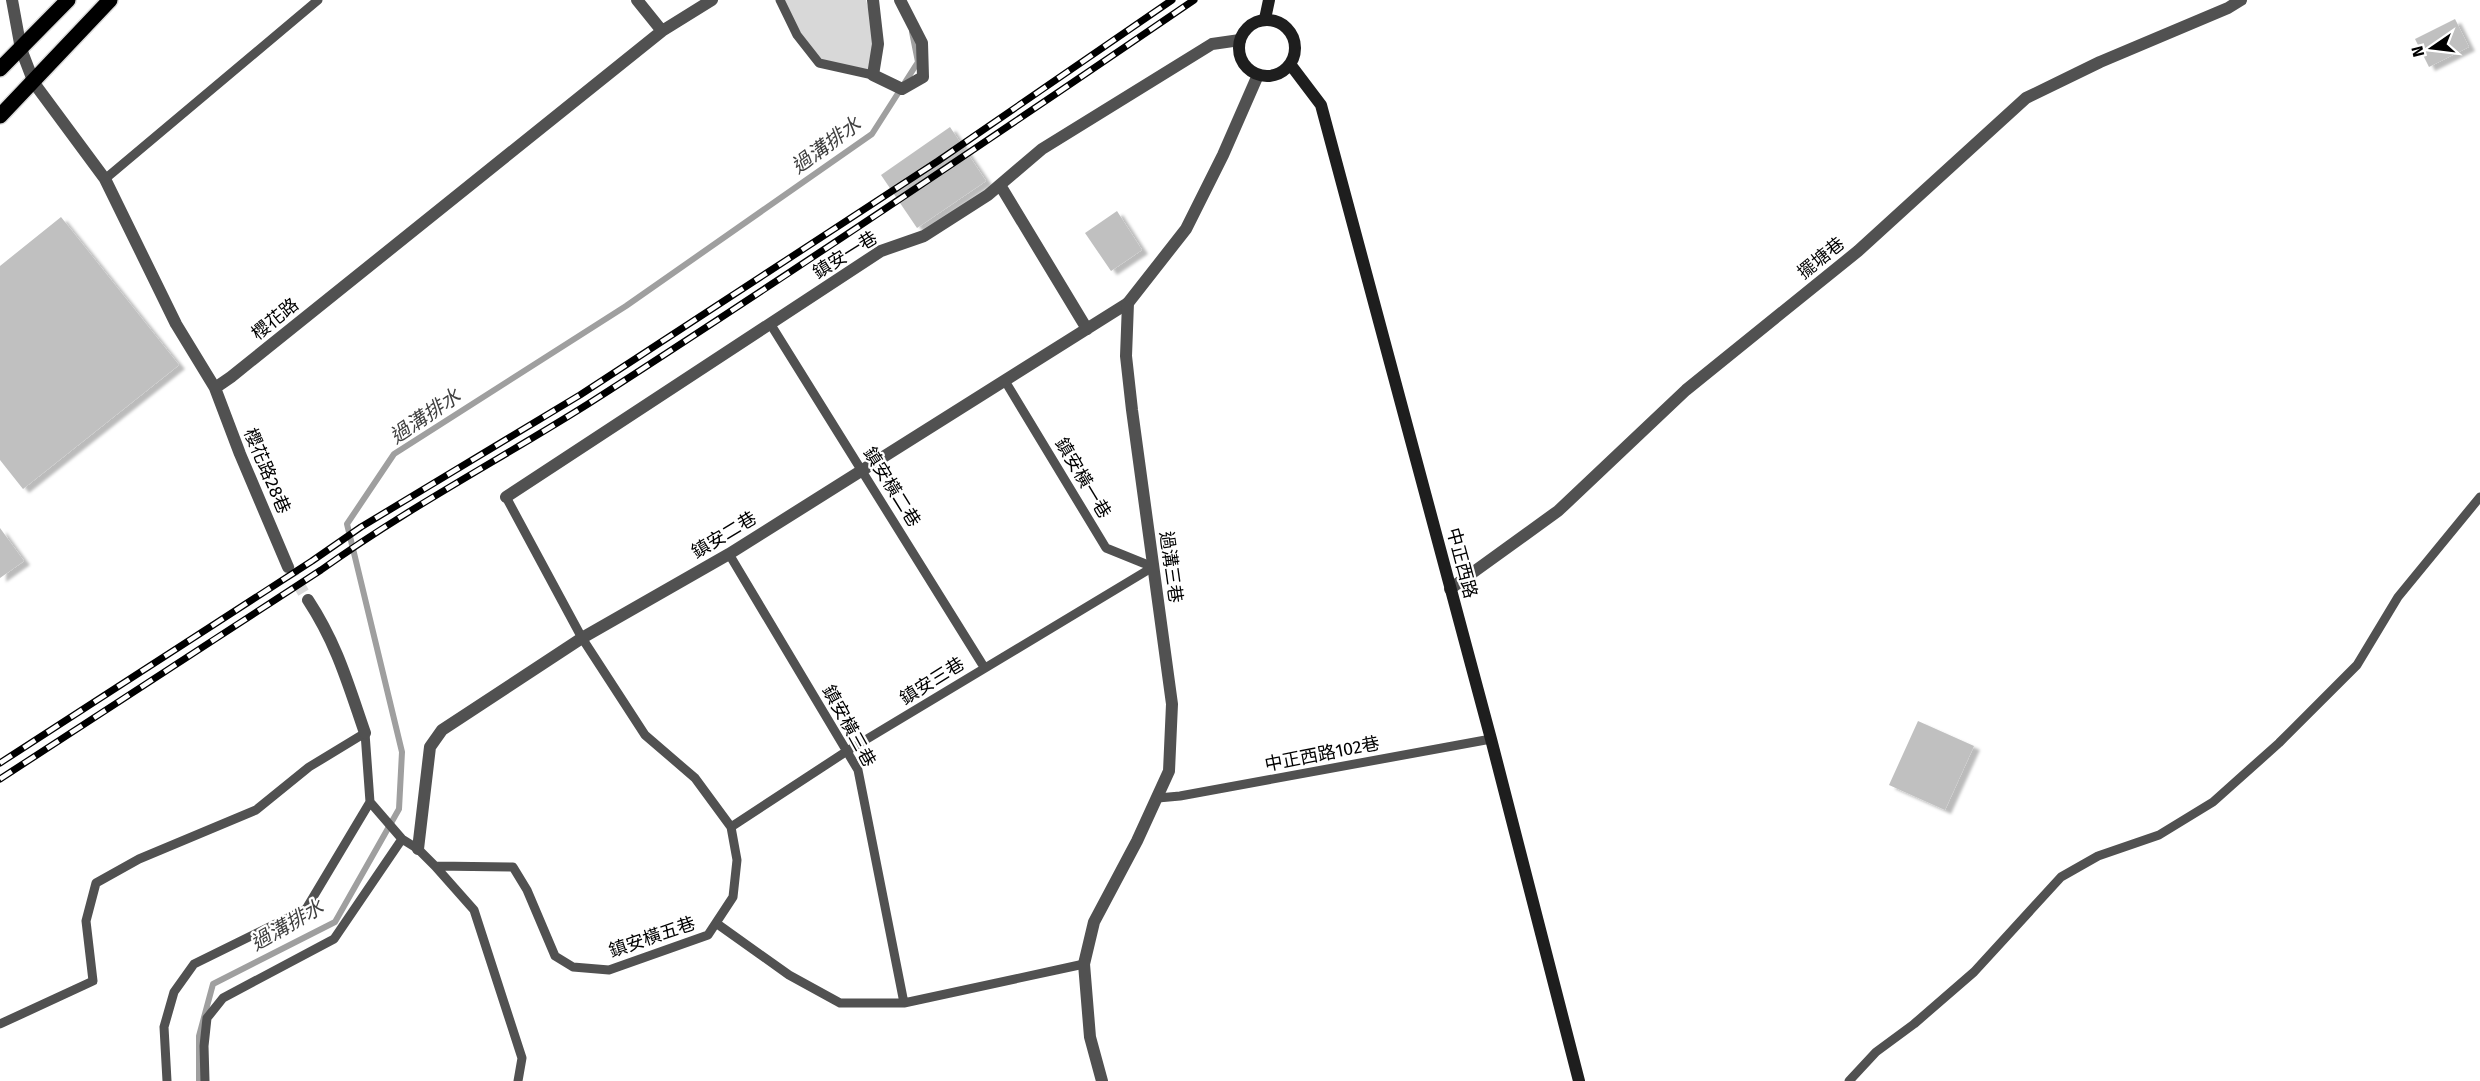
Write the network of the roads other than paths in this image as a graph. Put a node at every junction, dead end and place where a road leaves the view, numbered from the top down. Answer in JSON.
{"nodes":[{"id":1,"x":12,"y":0,"type":"edge"},
{"id":2,"x":68,"y":0,"type":"edge"},
{"id":3,"x":110,"y":0,"type":"edge"},
{"id":4,"x":318,"y":0,"type":"edge"},
{"id":5,"x":637,"y":0,"type":"edge"},
{"id":6,"x":712,"y":0,"type":"edge"},
{"id":7,"x":780,"y":0,"type":"edge"},
{"id":8,"x":873,"y":0,"type":"edge"},
{"id":9,"x":900,"y":0,"type":"edge"},
{"id":10,"x":1269,"y":0,"type":"edge"},
{"id":11,"x":2241,"y":0,"type":"edge"},
{"id":12,"x":1265,"y":19,"type":"junction"},
{"id":13,"x":662,"y":31,"type":"junction"},
{"id":14,"x":1240,"y":40,"type":"junction"},
{"id":15,"x":21,"y":49,"type":"junction"},
{"id":16,"x":1290,"y":64,"type":"junction"},
{"id":17,"x":0,"y":69,"type":"edge"},
{"id":18,"x":873,"y":75,"type":"junction"},
{"id":19,"x":1258,"y":75,"type":"junction"},
{"id":20,"x":34,"y":83,"type":"junction"},
{"id":21,"x":0,"y":116,"type":"edge"},
{"id":22,"x":105,"y":179,"type":"junction"},
{"id":23,"x":1000,"y":185,"type":"junction"},
{"id":24,"x":1128,"y":303,"type":"junction"},
{"id":25,"x":771,"y":325,"type":"junction"},
{"id":26,"x":1087,"y":329,"type":"junction"},
{"id":27,"x":1005,"y":381,"type":"junction"},
{"id":28,"x":214,"y":388,"type":"junction"},
{"id":29,"x":862,"y":471,"type":"junction"},
{"id":30,"x":506,"y":497,"type":"joint"},
{"id":31,"x":2480,"y":497,"type":"edge"},
{"id":32,"x":729,"y":554,"type":"junction"},
{"id":33,"x":288,"y":567,"type":"tunnel mouth"},
{"id":34,"x":1153,"y":567,"type":"junction"},
{"id":35,"x":1450,"y":589,"type":"junction"},
{"id":36,"x":308,"y":600,"type":"tunnel mouth"},
{"id":37,"x":582,"y":638,"type":"junction"},
{"id":38,"x":984,"y":667,"type":"junction"},
{"id":39,"x":365,"y":733,"type":"junction"},
{"id":40,"x":1491,"y":739,"type":"junction"},
{"id":41,"x":848,"y":751,"type":"junction"},
{"id":42,"x":1158,"y":798,"type":"junction"},
{"id":43,"x":370,"y":802,"type":"junction"},
{"id":44,"x":731,"y":827,"type":"junction"},
{"id":45,"x":402,"y":839,"type":"junction"},
{"id":46,"x":418,"y":849,"type":"junction"},
{"id":47,"x":435,"y":866,"type":"junction"},
{"id":48,"x":716,"y":923,"type":"junction"},
{"id":49,"x":1084,"y":964,"type":"junction"},
{"id":50,"x":904,"y":1003,"type":"junction"},
{"id":51,"x":0,"y":1024,"type":"edge"},
{"id":52,"x":167,"y":1081,"type":"edge"},
{"id":53,"x":205,"y":1081,"type":"edge"},
{"id":54,"x":518,"y":1081,"type":"edge"},
{"id":55,"x":1102,"y":1081,"type":"edge"},
{"id":56,"x":1579,"y":1081,"type":"edge"},
{"id":57,"x":1849,"y":1081,"type":"edge"}],
"edges":[{"from":1,"to":15,"type":"street"},
{"from":2,"to":15,"type":"main road"},
{"from":3,"to":20,"type":"main road"},
{"from":4,"to":22,"type":"lane"},
{"from":5,"to":13,"type":"street"},
{"from":6,"to":13,"type":"street","name":"櫻花路"},
{"from":7,"to":18,"type":"lane"},
{"from":8,"to":18,"type":"street"},
{"from":9,"to":18,"type":"street"},
{"from":10,"to":12,"type":"main road"},
{"from":11,"to":35,"type":"street","name":"擺塘巷"},
{"from":12,"to":14,"type":"main road"},
{"from":12,"to":16,"type":"main road"},
{"from":13,"to":28,"type":"street","name":"櫻花路"},
{"from":14,"to":19,"type":"main road"},
{"from":14,"to":23,"type":"street","name":"鎮安一巷"},
{"from":15,"to":17,"type":"main road"},
{"from":15,"to":20,"type":"street"},
{"from":16,"to":19,"type":"main road"},
{"from":16,"to":35,"type":"main road","name":"中正西路"},
{"from":19,"to":24,"type":"street"},
{"from":20,"to":21,"type":"main road"},
{"from":20,"to":22,"type":"street"},
{"from":22,"to":28,"type":"street"},
{"from":23,"to":25,"type":"street","name":"鎮安一巷"},
{"from":23,"to":26,"type":"street"},
{"from":24,"to":26,"type":"street","name":"鎮安二巷"},
{"from":24,"to":34,"type":"street","name":"過溝三巷"},
{"from":25,"to":29,"type":"lane","name":"鎮安橫二巷"},
{"from":25,"to":30,"type":"street","name":"鎮安一巷"},
{"from":26,"to":27,"type":"street","name":"鎮安二巷"},
{"from":27,"to":29,"type":"street","name":"鎮安二巷"},
{"from":27,"to":34,"type":"lane","name":"鎮安橫一巷"},
{"from":28,"to":33,"type":"street","name":"櫻花路28巷"},
{"from":29,"to":32,"type":"street","name":"鎮安二巷"},
{"from":29,"to":38,"type":"lane","name":"鎮安橫二巷"},
{"from":30,"to":37,"type":"lane","name":"鎮安橫五巷"},
{"from":31,"to":57,"type":"lane"},
{"from":32,"to":37,"type":"street","name":"鎮安二巷"},
{"from":32,"to":41,"type":"lane","name":"鎮安橫三巷"},
{"from":34,"to":38,"type":"lane","name":"鎮安三巷"},
{"from":34,"to":42,"type":"street","name":"過溝三巷"},
{"from":35,"to":40,"type":"main road","name":"中正西路"},
{"from":36,"to":39,"type":"street"},
{"from":37,"to":44,"type":"lane","name":"鎮安橫五巷"},
{"from":37,"to":46,"type":"street","name":"鎮安二巷"},
{"from":38,"to":41,"type":"lane","name":"鎮安三巷"},
{"from":39,"to":43,"type":"lane"},
{"from":39,"to":51,"type":"lane"},
{"from":40,"to":42,"type":"lane","name":"中正西路102巷"},
{"from":40,"to":56,"type":"main road","name":"中正西路"},
{"from":41,"to":44,"type":"lane","name":"鎮安三巷"},
{"from":41,"to":50,"type":"lane","name":"鎮安橫三巷"},
{"from":42,"to":49,"type":"street","name":"過溝三巷"},
{"from":43,"to":45,"type":"lane"},
{"from":43,"to":52,"type":"lane"},
{"from":44,"to":48,"type":"lane","name":"鎮安橫五巷"},
{"from":45,"to":46,"type":"lane"},
{"from":45,"to":53,"type":"lane"},
{"from":46,"to":47,"type":"lane"},
{"from":47,"to":48,"type":"lane","name":"鎮安橫五巷"},
{"from":47,"to":54,"type":"lane"},
{"from":48,"to":50,"type":"lane"},
{"from":49,"to":50,"type":"lane"},
{"from":49,"to":55,"type":"street","name":"過溝三巷"}]}
